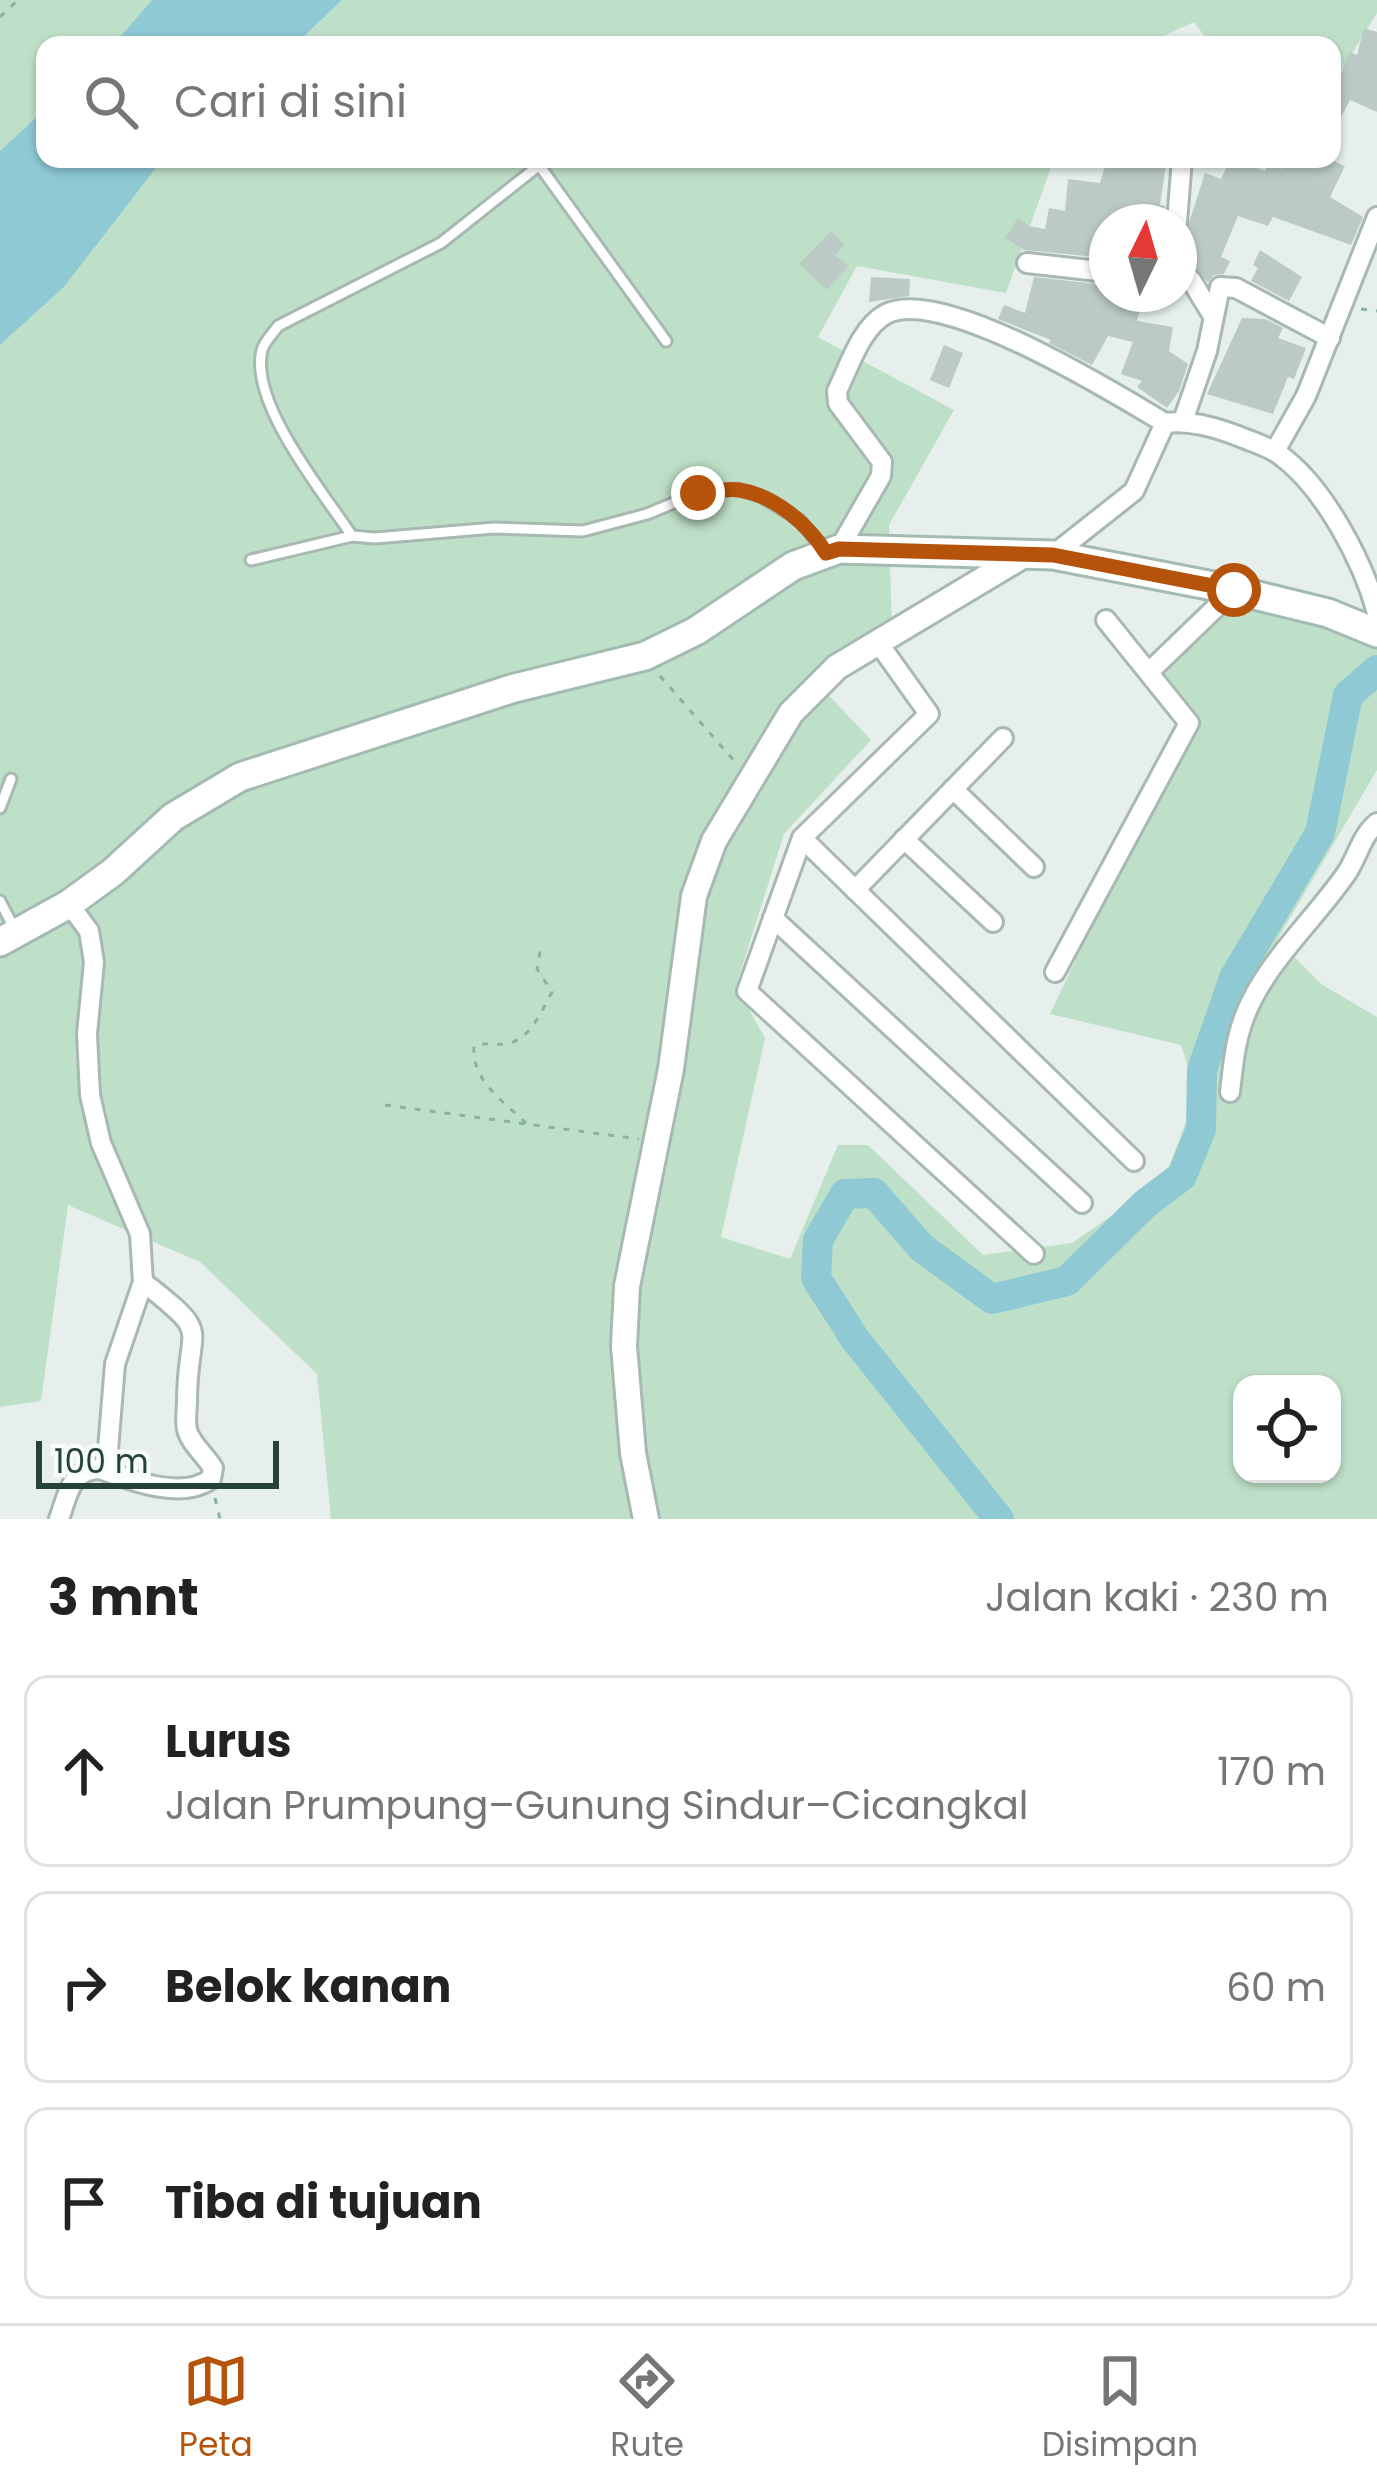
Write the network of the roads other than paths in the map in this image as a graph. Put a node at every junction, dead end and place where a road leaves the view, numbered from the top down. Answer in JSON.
{"nodes":[{"id":1,"x":535,"y":168,"type":"edge"},
{"id":2,"x":547,"y":168,"type":"edge"},
{"id":3,"x":1181,"y":168,"type":"edge"},
{"id":4,"x":1178,"y":204,"type":"edge"},
{"id":5,"x":1377,"y":217,"type":"edge"},
{"id":6,"x":1027,"y":262,"type":"dead end"},
{"id":7,"x":1089,"y":270,"type":"edge"},
{"id":8,"x":1197,"y":290,"type":"edge"},
{"id":9,"x":1213,"y":316,"type":"junction"},
{"id":10,"x":1330,"y":338,"type":"junction"},
{"id":11,"x":666,"y":341,"type":"dead end"},
{"id":12,"x":1174,"y":422,"type":"junction"},
{"id":13,"x":1275,"y":452,"type":"junction"},
{"id":14,"x":352,"y":536,"type":"junction"},
{"id":15,"x":832,"y":551,"type":"junction"},
{"id":16,"x":1024,"y":555,"type":"junction"},
{"id":17,"x":1053,"y":555,"type":"junction"},
{"id":18,"x":251,"y":560,"type":"dead end"},
{"id":19,"x":1234,"y":590,"type":"junction"},
{"id":20,"x":1377,"y":613,"type":"edge"},
{"id":21,"x":1106,"y":620,"type":"dead end"},
{"id":22,"x":1377,"y":633,"type":"edge"},
{"id":23,"x":877,"y":640,"type":"junction"},
{"id":24,"x":1148,"y":672,"type":"junction"},
{"id":25,"x":1003,"y":737,"type":"dead end"},
{"id":26,"x":11,"y":779,"type":"dead end"},
{"id":27,"x":953,"y":789,"type":"junction"},
{"id":28,"x":0,"y":808,"type":"edge"},
{"id":29,"x":1377,"y":823,"type":"edge"},
{"id":30,"x":802,"y":838,"type":"junction"},
{"id":31,"x":904,"y":839,"type":"junction"},
{"id":32,"x":1034,"y":867,"type":"dead end"},
{"id":33,"x":855,"y":890,"type":"junction"},
{"id":34,"x":0,"y":901,"type":"edge"},
{"id":35,"x":69,"y":904,"type":"junction"},
{"id":36,"x":773,"y":918,"type":"junction"},
{"id":37,"x":994,"y":922,"type":"dead end"},
{"id":38,"x":8,"y":937,"type":"edge"},
{"id":39,"x":1055,"y":972,"type":"dead end"},
{"id":40,"x":1230,"y":1092,"type":"dead end"},
{"id":41,"x":1134,"y":1161,"type":"dead end"},
{"id":42,"x":1082,"y":1203,"type":"dead end"},
{"id":43,"x":1034,"y":1254,"type":"dead end"},
{"id":44,"x":143,"y":1282,"type":"junction"},
{"id":45,"x":100,"y":1469,"type":"junction"},
{"id":46,"x":59,"y":1519,"type":"edge"},
{"id":47,"x":646,"y":1519,"type":"edge"}],
"edges":[{"from":1,"to":14,"type":"lane"},
{"from":2,"to":11,"type":"lane"},
{"from":3,"to":4,"type":"street"},
{"from":5,"to":10,"type":"street"},
{"from":6,"to":7,"type":"street"},
{"from":8,"to":9,"type":"street"},
{"from":9,"to":10,"type":"street"},
{"from":9,"to":12,"type":"street"},
{"from":10,"to":13,"type":"street"},
{"from":12,"to":13,"type":"street"},
{"from":12,"to":15,"type":"street"},
{"from":12,"to":17,"type":"street"},
{"from":13,"to":20,"type":"street"},
{"from":14,"to":15,"type":"lane"},
{"from":14,"to":18,"type":"lane"},
{"from":15,"to":16,"type":"main road"},
{"from":15,"to":35,"type":"main road"},
{"from":16,"to":17,"type":"main road"},
{"from":16,"to":23,"type":"street"},
{"from":17,"to":19,"type":"main road"},
{"from":19,"to":22,"type":"main road"},
{"from":19,"to":24,"type":"street"},
{"from":21,"to":24,"type":"street"},
{"from":23,"to":30,"type":"street"},
{"from":23,"to":47,"type":"street"},
{"from":24,"to":39,"type":"street"},
{"from":25,"to":27,"type":"street"},
{"from":26,"to":28,"type":"lane"},
{"from":27,"to":31,"type":"street"},
{"from":27,"to":32,"type":"street"},
{"from":29,"to":40,"type":"street"},
{"from":30,"to":33,"type":"street"},
{"from":30,"to":36,"type":"street"},
{"from":31,"to":33,"type":"street"},
{"from":31,"to":37,"type":"street"},
{"from":33,"to":41,"type":"street"},
{"from":34,"to":38,"type":"lane"},
{"from":35,"to":38,"type":"main road"},
{"from":35,"to":44,"type":"street"},
{"from":36,"to":42,"type":"street"},
{"from":36,"to":43,"type":"street"},
{"from":44,"to":45,"type":"street"},
{"from":44,"to":45,"type":"street"},
{"from":45,"to":46,"type":"street"}]}
